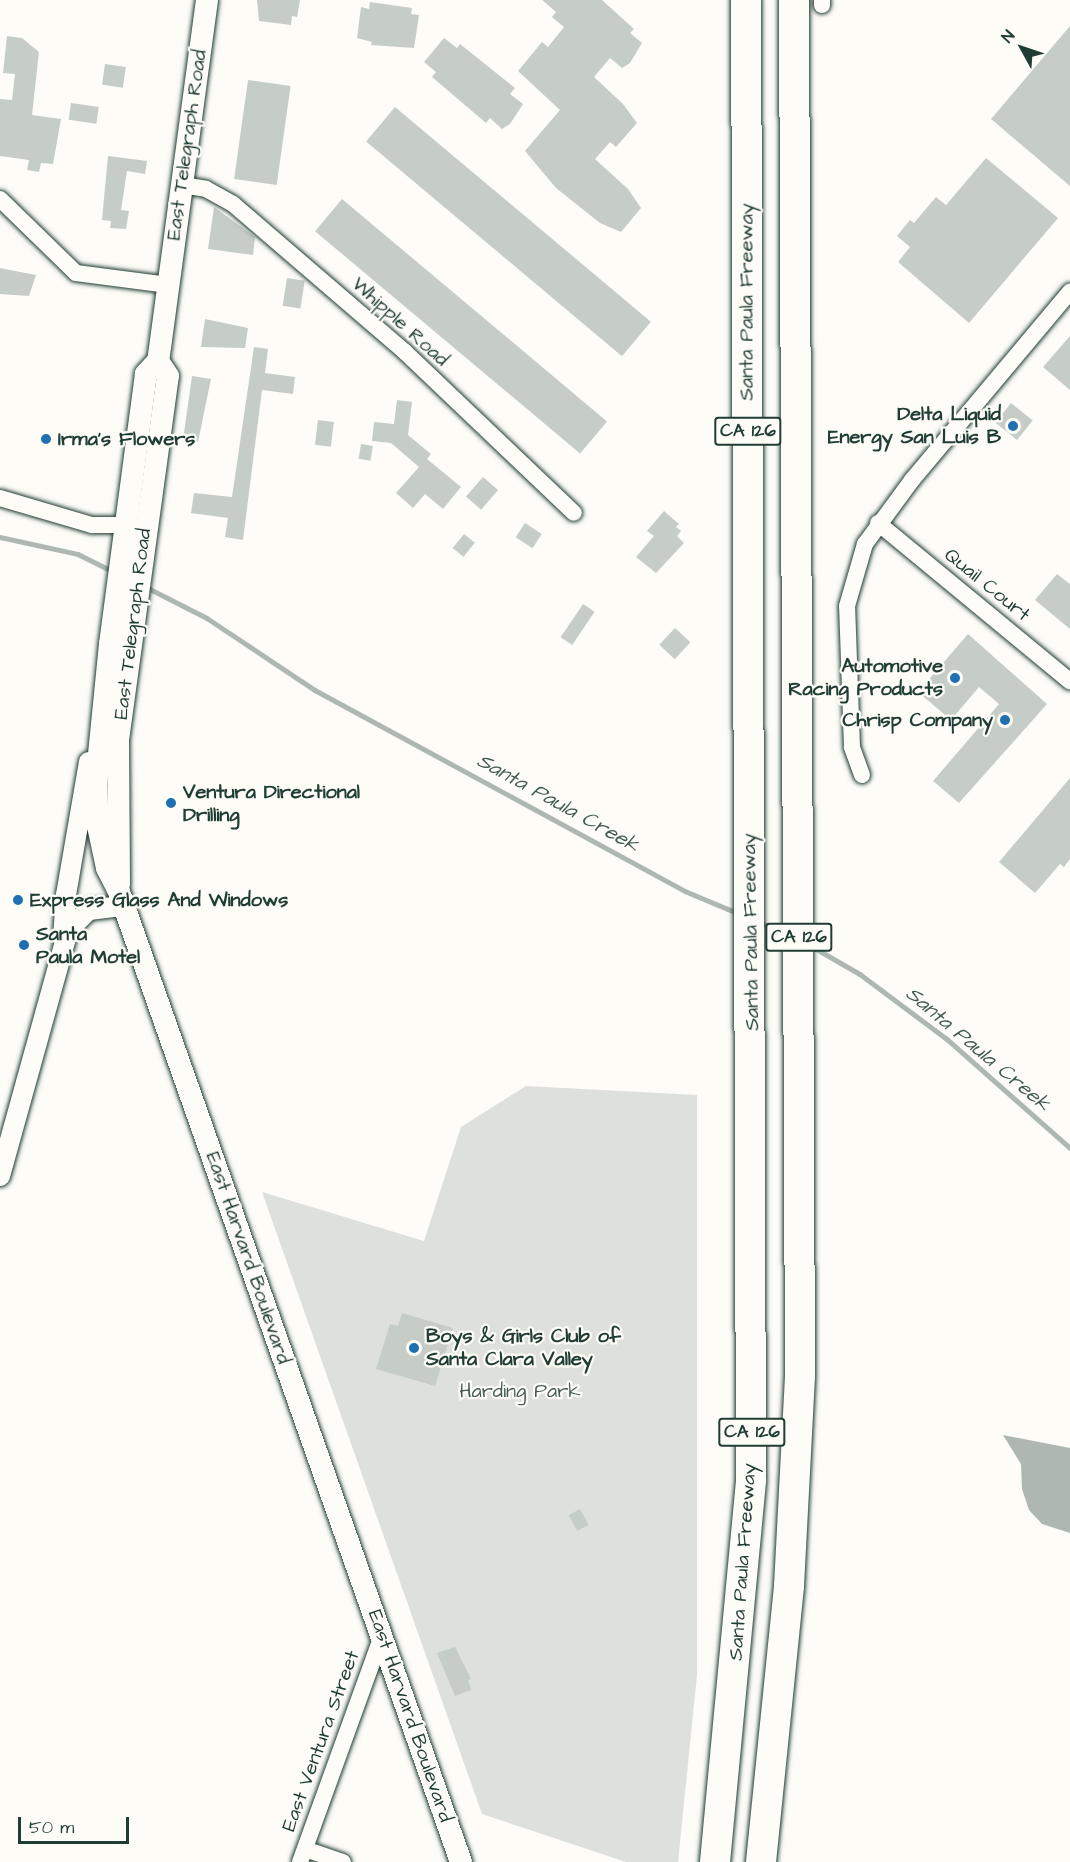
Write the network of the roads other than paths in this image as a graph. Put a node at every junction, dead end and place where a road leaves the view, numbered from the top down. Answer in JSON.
{"nodes":[{"id":1,"x":207,"y":0,"type":"edge"},
{"id":2,"x":746,"y":0,"type":"edge"},
{"id":3,"x":813,"y":2,"type":"edge"},
{"id":4,"x":182,"y":185,"type":"junction"},
{"id":5,"x":0,"y":199,"type":"edge"},
{"id":6,"x":168,"y":285,"type":"junction"},
{"id":7,"x":1070,"y":292,"type":"edge"},
{"id":8,"x":0,"y":498,"type":"edge"},
{"id":9,"x":574,"y":513,"type":"dead end"},
{"id":10,"x":878,"y":523,"type":"junction"},
{"id":11,"x":131,"y":537,"type":"junction"},
{"id":12,"x":119,"y":646,"type":"junction"},
{"id":13,"x":1070,"y":681,"type":"edge"},
{"id":14,"x":862,"y":775,"type":"dead end"},
{"id":15,"x":121,"y":899,"type":"junction"},
{"id":16,"x":63,"y":941,"type":"junction"},
{"id":17,"x":0,"y":1176,"type":"edge"},
{"id":18,"x":382,"y":1635,"type":"junction"},
{"id":19,"x":302,"y":1856,"type":"edge"},
{"id":20,"x":343,"y":1862,"type":"edge"},
{"id":21,"x":461,"y":1862,"type":"edge"},
{"id":22,"x":715,"y":1862,"type":"edge"},
{"id":23,"x":761,"y":1862,"type":"edge"}],
"edges":[{"from":1,"to":4,"type":"main road","name":"East Telegraph Road"},
{"from":2,"to":22,"type":"highway","name":"Santa Paula Freeway","number":"CA 126"},
{"from":3,"to":23,"type":"highway","number":"CA 126"},
{"from":4,"to":6,"type":"main road","name":"East Telegraph Road"},
{"from":4,"to":9,"type":"street","name":"Whipple Road"},
{"from":5,"to":6,"type":"street"},
{"from":6,"to":11,"type":"main road","name":"East Telegraph Road"},
{"from":7,"to":10,"type":"street"},
{"from":8,"to":11,"type":"street"},
{"from":10,"to":13,"type":"street","name":"Quail Court"},
{"from":10,"to":14,"type":"street"},
{"from":11,"to":12,"type":"main road","name":"East Telegraph Road"},
{"from":12,"to":15,"type":"main road","name":"East Harvard Boulevard"},
{"from":12,"to":16,"type":"street","name":"East Telegraph Road"},
{"from":15,"to":16,"type":"street"},
{"from":15,"to":18,"type":"main road","name":"East Harvard Boulevard"},
{"from":16,"to":17,"type":"street"},
{"from":18,"to":19,"type":"street","name":"East Ventura Street"},
{"from":18,"to":21,"type":"main road","name":"East Harvard Boulevard"},
{"from":19,"to":20,"type":"street"}]}
